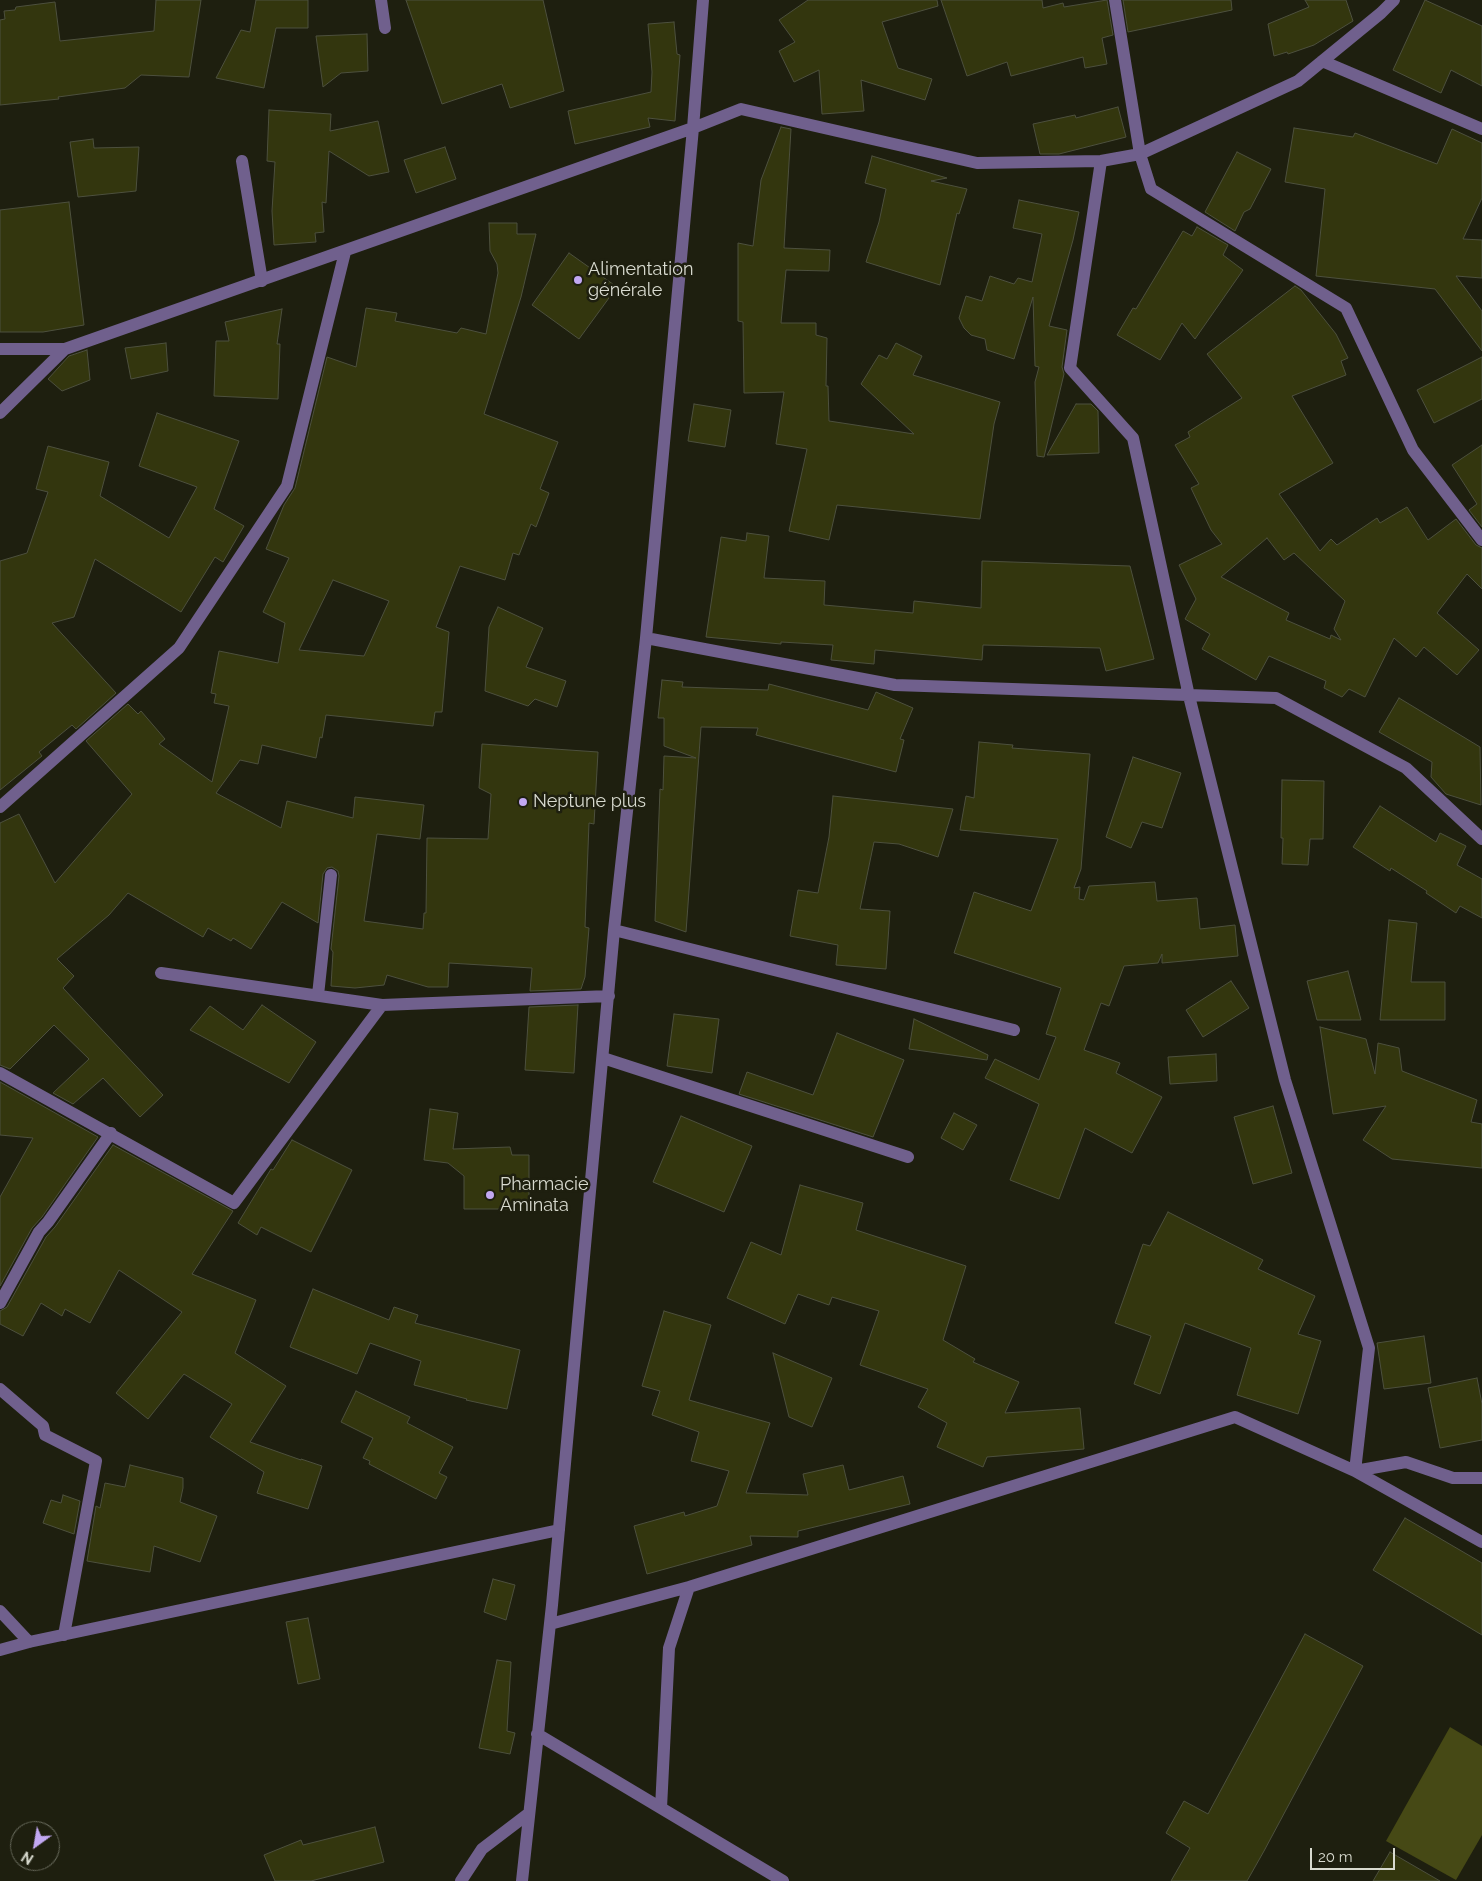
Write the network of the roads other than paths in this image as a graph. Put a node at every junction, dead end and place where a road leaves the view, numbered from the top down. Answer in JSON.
{"nodes":[{"id":1,"x":381,"y":0,"type":"edge"},
{"id":2,"x":703,"y":0,"type":"edge"},
{"id":3,"x":1115,"y":0,"type":"edge"},
{"id":4,"x":1394,"y":0,"type":"edge"},
{"id":5,"x":385,"y":28,"type":"dead end"},
{"id":6,"x":1322,"y":62,"type":"junction"},
{"id":7,"x":693,"y":128,"type":"junction"},
{"id":8,"x":1482,"y":129,"type":"edge"},
{"id":9,"x":1140,"y":154,"type":"junction"},
{"id":10,"x":242,"y":161,"type":"dead end"},
{"id":11,"x":1101,"y":161,"type":"junction"},
{"id":12,"x":345,"y":252,"type":"junction"},
{"id":13,"x":262,"y":281,"type":"junction"},
{"id":14,"x":0,"y":349,"type":"edge"},
{"id":15,"x":65,"y":349,"type":"junction"},
{"id":16,"x":0,"y":414,"type":"edge"},
{"id":17,"x":1482,"y":540,"type":"edge"},
{"id":18,"x":646,"y":638,"type":"junction"},
{"id":19,"x":1189,"y":696,"type":"junction"},
{"id":20,"x":0,"y":807,"type":"edge"},
{"id":21,"x":1482,"y":839,"type":"edge"},
{"id":22,"x":331,"y":875,"type":"dead end"},
{"id":23,"x":614,"y":930,"type":"junction"},
{"id":24,"x":161,"y":973,"type":"dead end"},
{"id":25,"x":318,"y":995,"type":"junction"},
{"id":26,"x":609,"y":996,"type":"junction"},
{"id":27,"x":382,"y":1005,"type":"junction"},
{"id":28,"x":1014,"y":1030,"type":"dead end"},
{"id":29,"x":603,"y":1058,"type":"junction"},
{"id":30,"x":0,"y":1073,"type":"edge"},
{"id":31,"x":111,"y":1133,"type":"junction"},
{"id":32,"x":908,"y":1157,"type":"dead end"},
{"id":33,"x":0,"y":1303,"type":"edge"},
{"id":34,"x":0,"y":1389,"type":"edge"},
{"id":35,"x":1355,"y":1471,"type":"junction"},
{"id":36,"x":1482,"y":1478,"type":"edge"},
{"id":37,"x":559,"y":1530,"type":"junction"},
{"id":38,"x":1482,"y":1542,"type":"edge"},
{"id":39,"x":689,"y":1587,"type":"junction"},
{"id":40,"x":0,"y":1611,"type":"edge"},
{"id":41,"x":550,"y":1624,"type":"junction"},
{"id":42,"x":64,"y":1635,"type":"junction"},
{"id":43,"x":29,"y":1642,"type":"junction"},
{"id":44,"x":0,"y":1650,"type":"edge"},
{"id":45,"x":537,"y":1734,"type":"junction"},
{"id":46,"x":661,"y":1808,"type":"junction"},
{"id":47,"x":528,"y":1814,"type":"junction"},
{"id":48,"x":461,"y":1881,"type":"edge"},
{"id":49,"x":522,"y":1881,"type":"edge"},
{"id":50,"x":783,"y":1881,"type":"edge"}],
"edges":[{"from":1,"to":5,"type":"street"},
{"from":2,"to":7,"type":"street"},
{"from":3,"to":9,"type":"street"},
{"from":4,"to":6,"type":"street"},
{"from":6,"to":8,"type":"street"},
{"from":6,"to":9,"type":"street"},
{"from":7,"to":11,"type":"street"},
{"from":7,"to":12,"type":"street"},
{"from":7,"to":18,"type":"street"},
{"from":9,"to":11,"type":"street"},
{"from":9,"to":17,"type":"street"},
{"from":10,"to":13,"type":"street"},
{"from":11,"to":19,"type":"street"},
{"from":12,"to":13,"type":"street"},
{"from":12,"to":20,"type":"street"},
{"from":13,"to":15,"type":"street"},
{"from":14,"to":15,"type":"street"},
{"from":15,"to":16,"type":"street"},
{"from":18,"to":19,"type":"street"},
{"from":18,"to":23,"type":"street"},
{"from":19,"to":21,"type":"street"},
{"from":19,"to":35,"type":"street"},
{"from":22,"to":25,"type":"street"},
{"from":23,"to":26,"type":"street"},
{"from":23,"to":28,"type":"street"},
{"from":24,"to":25,"type":"street"},
{"from":25,"to":27,"type":"street"},
{"from":26,"to":27,"type":"street"},
{"from":26,"to":29,"type":"street"},
{"from":27,"to":31,"type":"street"},
{"from":29,"to":32,"type":"street"},
{"from":29,"to":37,"type":"street"},
{"from":30,"to":31,"type":"street"},
{"from":31,"to":33,"type":"street"},
{"from":34,"to":42,"type":"street"},
{"from":35,"to":36,"type":"street"},
{"from":35,"to":38,"type":"street"},
{"from":35,"to":39,"type":"street"},
{"from":37,"to":41,"type":"street"},
{"from":37,"to":42,"type":"street"},
{"from":39,"to":41,"type":"street"},
{"from":39,"to":46,"type":"street"},
{"from":40,"to":43,"type":"street"},
{"from":41,"to":45,"type":"street"},
{"from":42,"to":43,"type":"street"},
{"from":43,"to":44,"type":"street"},
{"from":45,"to":46,"type":"street"},
{"from":45,"to":47,"type":"street"},
{"from":46,"to":50,"type":"street"},
{"from":47,"to":48,"type":"street"},
{"from":47,"to":49,"type":"street"}]}
